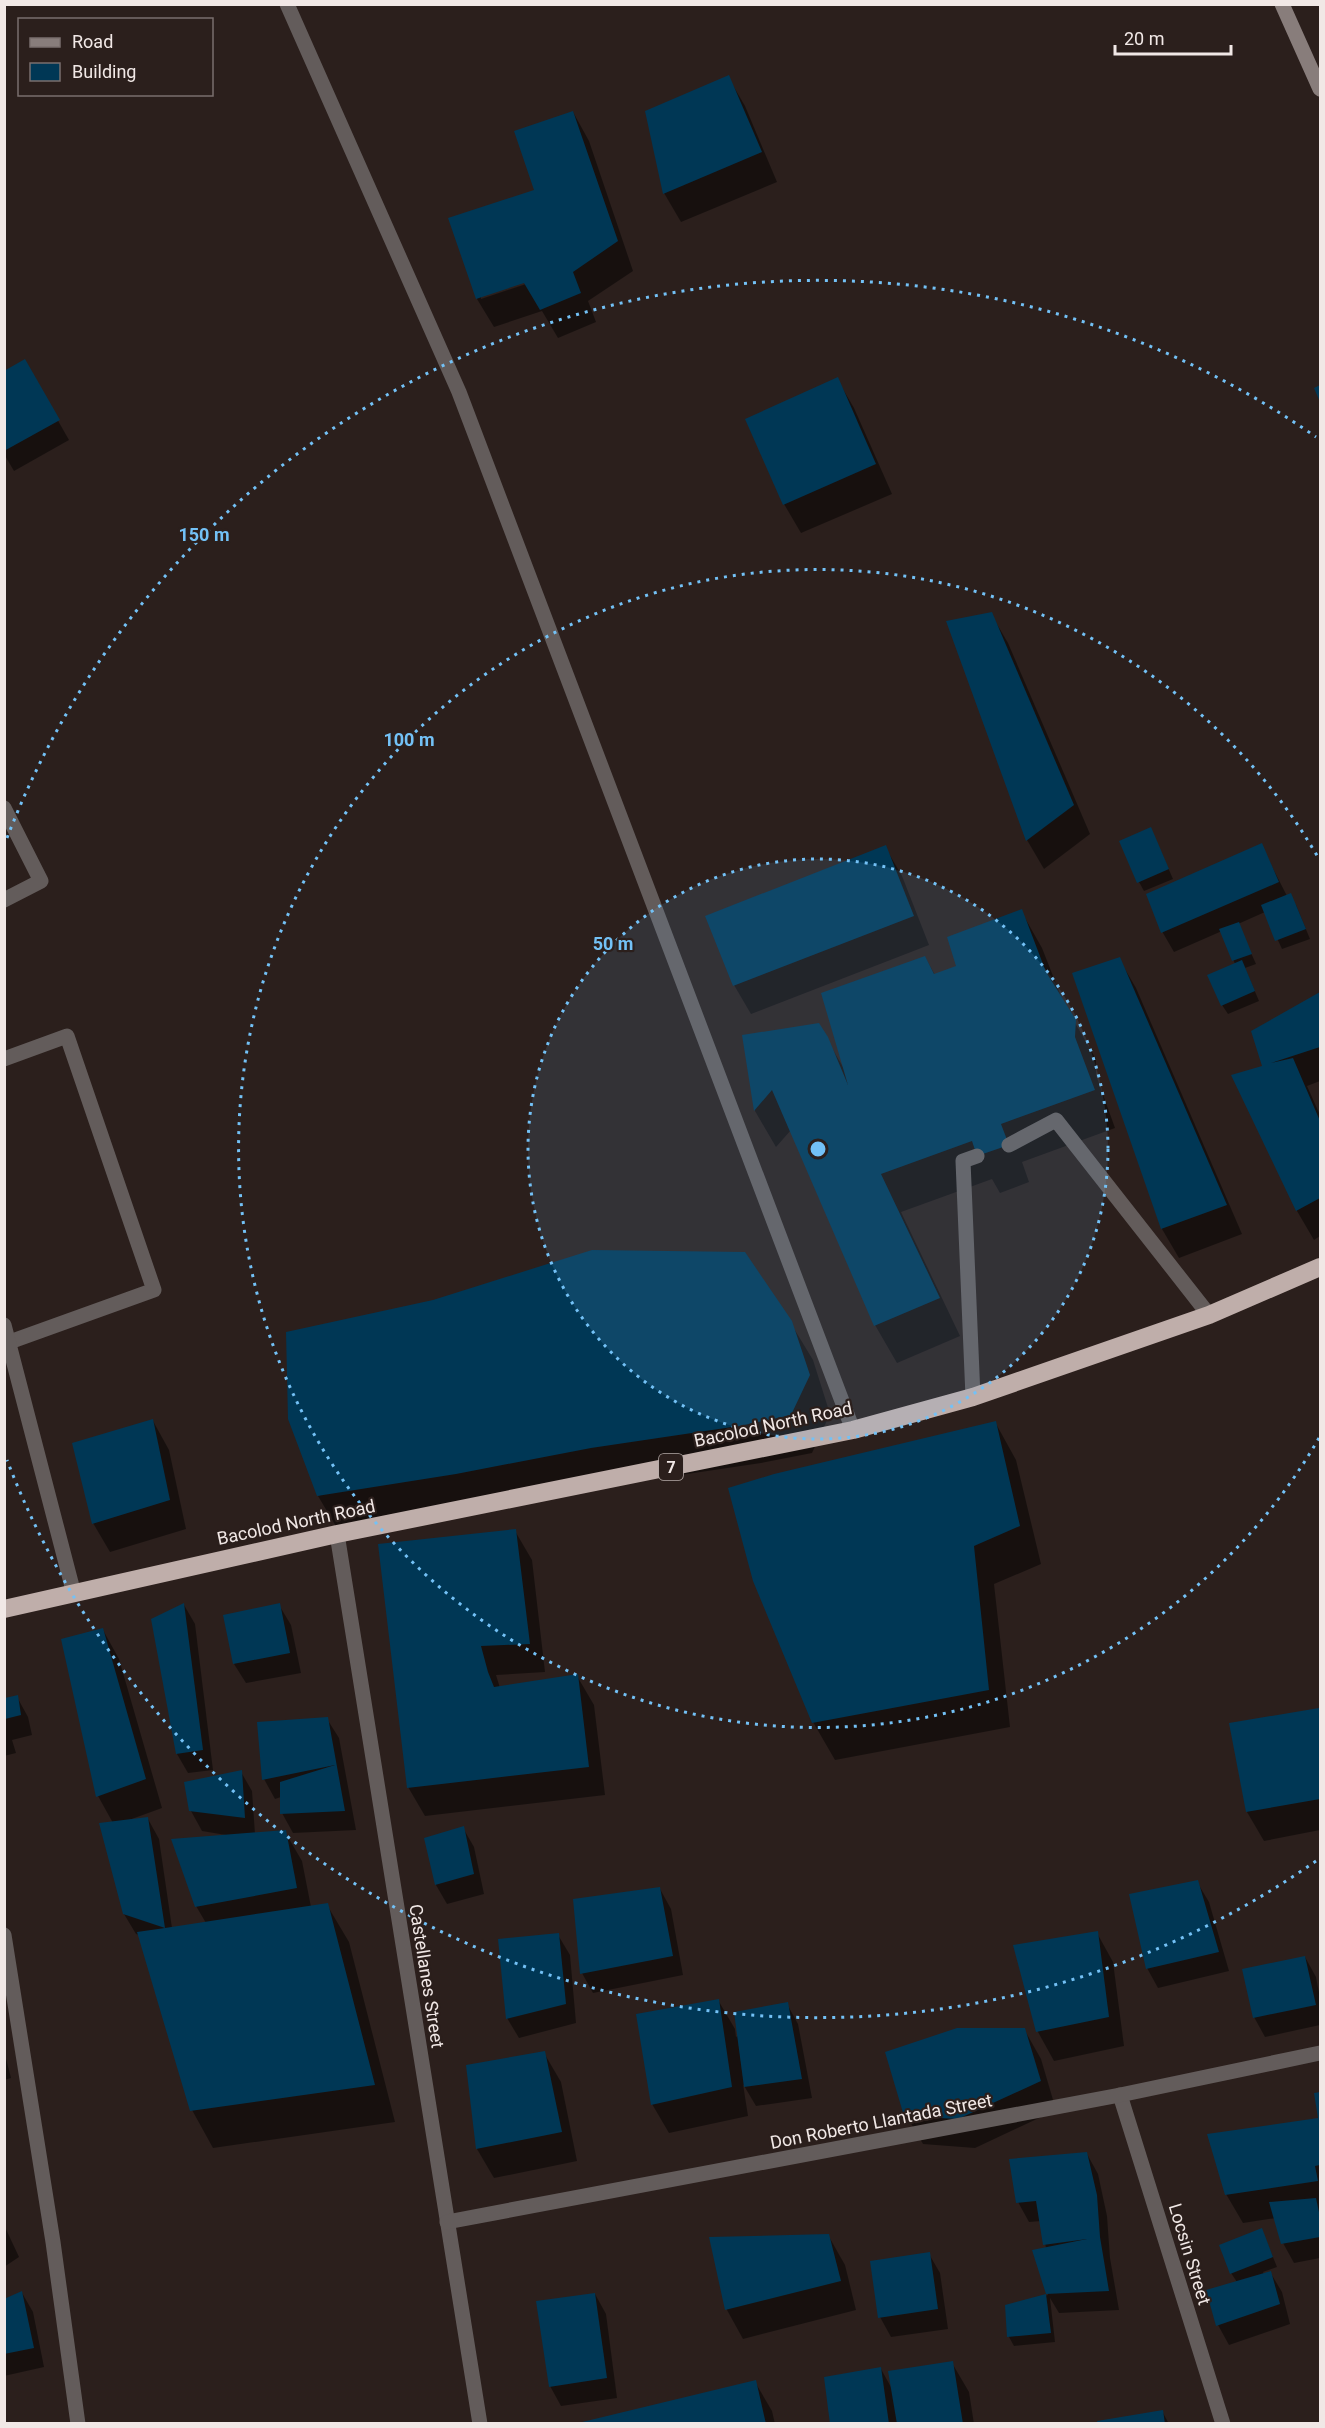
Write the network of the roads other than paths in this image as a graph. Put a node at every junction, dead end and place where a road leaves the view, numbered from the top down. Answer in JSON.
{"nodes":[{"id":1,"x":287,"y":4,"type":"edge"},
{"id":2,"x":1282,"y":4,"type":"edge"},
{"id":3,"x":1320,"y":89,"type":"edge"},
{"id":4,"x":4,"y":807,"type":"edge"},
{"id":5,"x":4,"y":900,"type":"edge"},
{"id":6,"x":4,"y":1059,"type":"edge"},
{"id":7,"x":1009,"y":1144,"type":"dead end"},
{"id":8,"x":977,"y":1156,"type":"dead end"},
{"id":9,"x":1320,"y":1267,"type":"edge"},
{"id":10,"x":1209,"y":1315,"type":"junction"},
{"id":11,"x":4,"y":1325,"type":"edge"},
{"id":12,"x":7,"y":1344,"type":"edge"},
{"id":13,"x":973,"y":1397,"type":"junction"},
{"id":14,"x":853,"y":1430,"type":"junction"},
{"id":15,"x":337,"y":1534,"type":"junction"},
{"id":16,"x":74,"y":1593,"type":"junction"},
{"id":17,"x":4,"y":1609,"type":"edge"},
{"id":18,"x":4,"y":1935,"type":"edge"},
{"id":19,"x":1320,"y":2053,"type":"edge"},
{"id":20,"x":1120,"y":2095,"type":"junction"},
{"id":21,"x":447,"y":2222,"type":"junction"},
{"id":22,"x":78,"y":2424,"type":"edge"},
{"id":23,"x":480,"y":2424,"type":"edge"},
{"id":24,"x":1223,"y":2424,"type":"edge"}],
"edges":[{"from":1,"to":14,"type":"street"},
{"from":2,"to":3,"type":"main road"},
{"from":4,"to":5,"type":"street"},
{"from":6,"to":12,"type":"street"},
{"from":7,"to":10,"type":"street"},
{"from":8,"to":13,"type":"street"},
{"from":9,"to":10,"type":"highway","name":"Bacolod North Road","number":"7"},
{"from":10,"to":13,"type":"highway","name":"Bacolod North Road","number":"7"},
{"from":11,"to":12,"type":"street"},
{"from":12,"to":16,"type":"street"},
{"from":13,"to":14,"type":"highway","name":"Bacolod North Road","number":"7"},
{"from":14,"to":15,"type":"highway","name":"Bacolod North Road","number":"7"},
{"from":15,"to":16,"type":"highway","name":"Bacolod North Road","number":"7"},
{"from":15,"to":21,"type":"street","name":"Castellanes Street"},
{"from":16,"to":17,"type":"highway","name":"Bacolod North Road","number":"7"},
{"from":18,"to":22,"type":"street"},
{"from":19,"to":20,"type":"street","name":"Don Roberto Llantada Street"},
{"from":20,"to":21,"type":"street","name":"Don Roberto Llantada Street"},
{"from":20,"to":24,"type":"street","name":"Locsin Street"},
{"from":21,"to":23,"type":"street","name":"Castellanes Street"}]}
